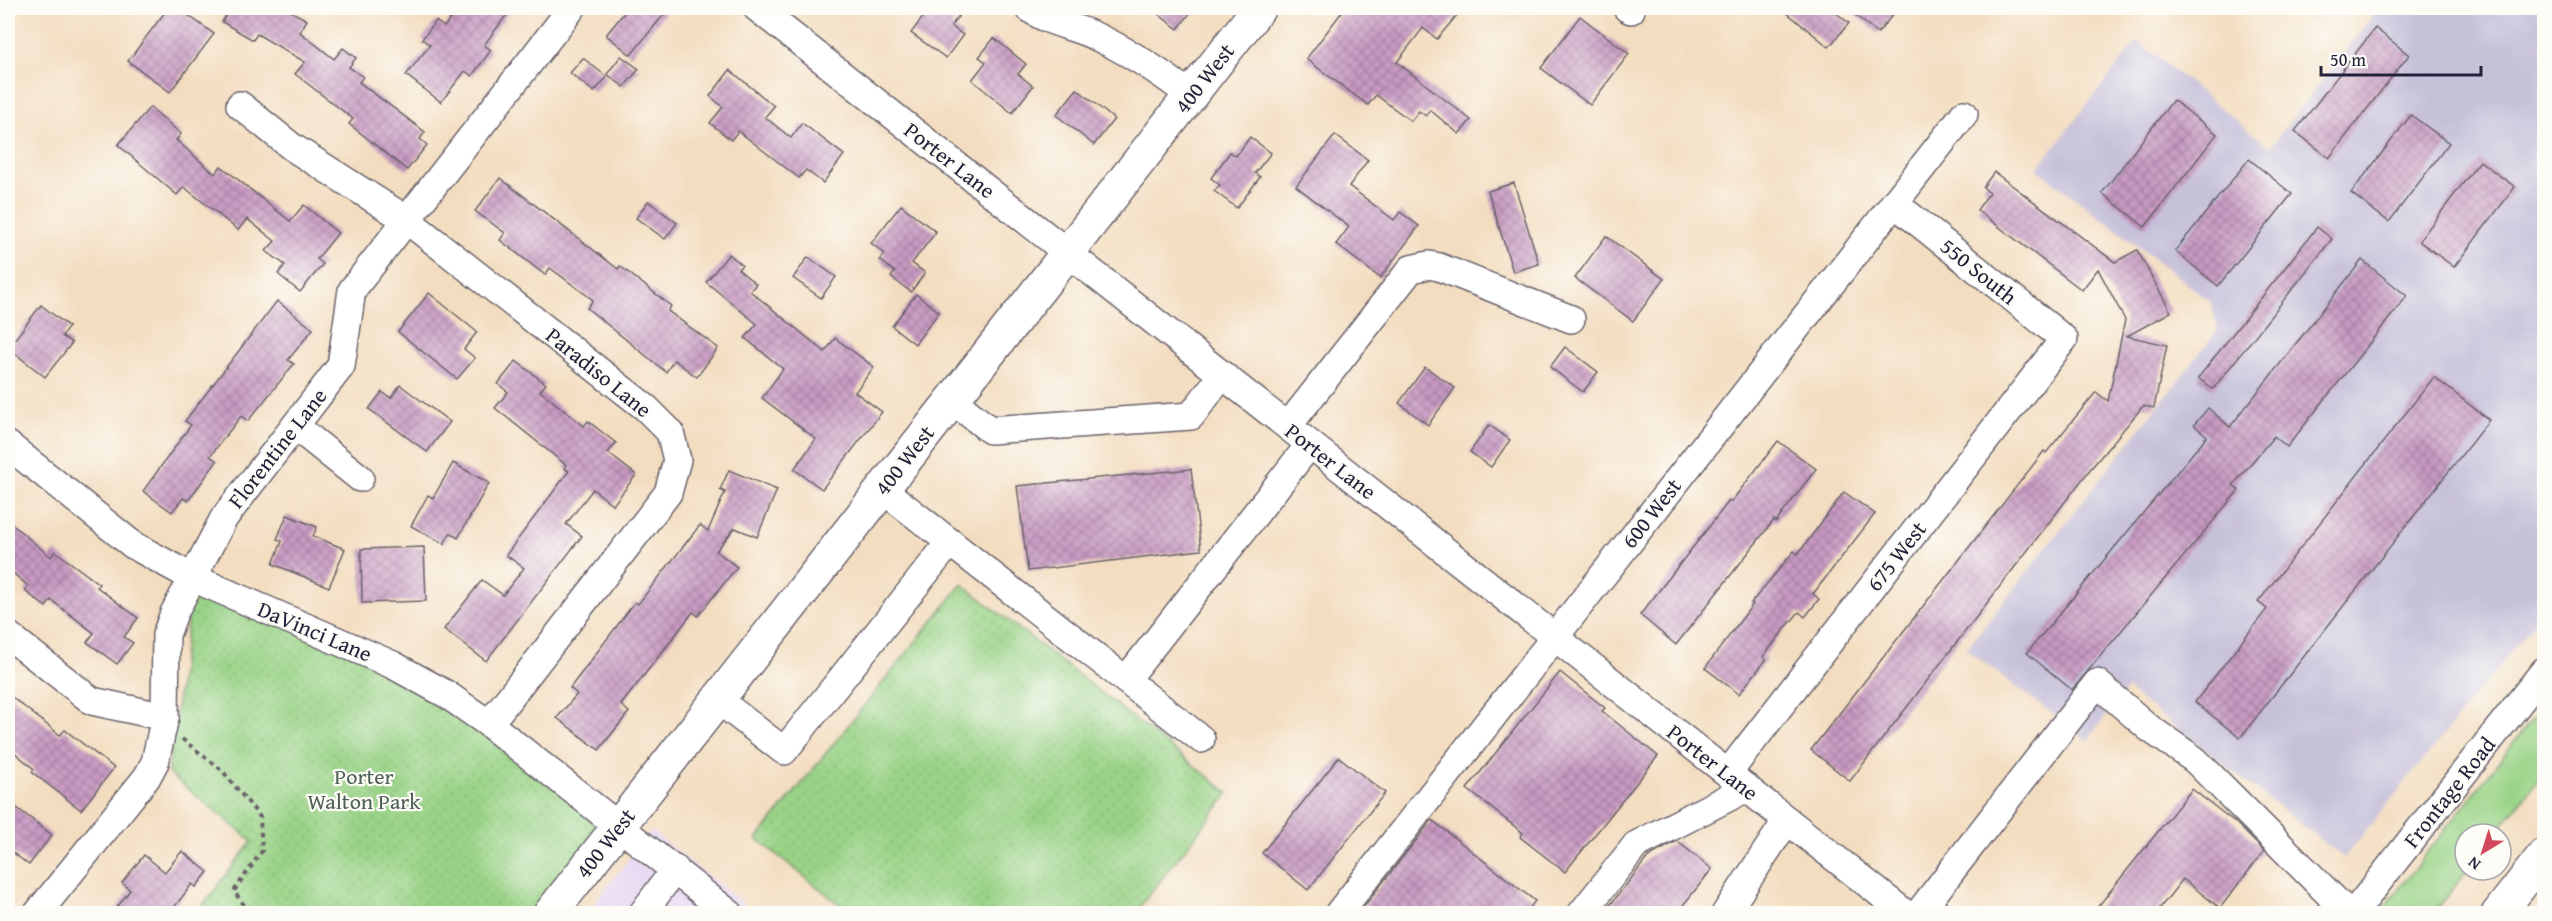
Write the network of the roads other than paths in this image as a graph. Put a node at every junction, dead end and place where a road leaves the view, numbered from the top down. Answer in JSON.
{"nodes":[{"id":1,"x":572,"y":8,"type":"edge"},
{"id":2,"x":757,"y":8,"type":"edge"},
{"id":3,"x":1029,"y":8,"type":"edge"},
{"id":4,"x":1259,"y":8,"type":"edge"},
{"id":5,"x":1190,"y":95,"type":"junction"},
{"id":6,"x":240,"y":105,"type":"dead end"},
{"id":7,"x":1964,"y":114,"type":"dead end"},
{"id":8,"x":1894,"y":203,"type":"junction"},
{"id":9,"x":406,"y":220,"type":"junction"},
{"id":10,"x":1068,"y":253,"type":"junction"},
{"id":11,"x":1571,"y":319,"type":"dead end"},
{"id":12,"x":2064,"y":339,"type":"joint"},
{"id":13,"x":1222,"y":375,"type":"junction"},
{"id":14,"x":952,"y":400,"type":"junction"},
{"id":15,"x":295,"y":426,"type":"junction"},
{"id":16,"x":1288,"y":426,"type":"junction"},
{"id":17,"x":1310,"y":444,"type":"junction"},
{"id":18,"x":8,"y":445,"type":"edge"},
{"id":19,"x":360,"y":478,"type":"dead end"},
{"id":20,"x":882,"y":489,"type":"junction"},
{"id":21,"x":950,"y":543,"type":"junction"},
{"id":22,"x":193,"y":578,"type":"junction"},
{"id":23,"x":8,"y":635,"type":"edge"},
{"id":24,"x":1554,"y":636,"type":"junction"},
{"id":25,"x":2544,"y":671,"type":"edge"},
{"id":26,"x":1126,"y":680,"type":"junction"},
{"id":27,"x":717,"y":699,"type":"junction"},
{"id":28,"x":165,"y":717,"type":"junction"},
{"id":29,"x":489,"y":724,"type":"junction"},
{"id":30,"x":1201,"y":739,"type":"dead end"},
{"id":31,"x":1737,"y":781,"type":"junction"},
{"id":32,"x":1787,"y":820,"type":"junction"},
{"id":33,"x":619,"y":824,"type":"junction"},
{"id":34,"x":2544,"y":855,"type":"edge"},
{"id":35,"x":675,"y":869,"type":"junction"},
{"id":36,"x":37,"y":914,"type":"edge"},
{"id":37,"x":550,"y":914,"type":"edge"},
{"id":38,"x":642,"y":914,"type":"edge"},
{"id":39,"x":730,"y":914,"type":"edge"},
{"id":40,"x":1338,"y":914,"type":"edge"},
{"id":41,"x":1581,"y":914,"type":"edge"},
{"id":42,"x":1725,"y":914,"type":"edge"},
{"id":43,"x":1906,"y":914,"type":"edge"},
{"id":44,"x":1918,"y":914,"type":"edge"},
{"id":45,"x":2351,"y":914,"type":"edge"},
{"id":46,"x":2498,"y":914,"type":"edge"}],
"edges":[{"from":1,"to":9,"type":"street","name":"Florentine Lane"},
{"from":2,"to":10,"type":"street","name":"Porter Lane"},
{"from":3,"to":5,"type":"street"},
{"from":4,"to":5,"type":"main road","name":"400 West"},
{"from":5,"to":10,"type":"main road","name":"400 West"},
{"from":6,"to":9,"type":"street","name":"Paradiso Lane"},
{"from":7,"to":8,"type":"street","name":"600 West"},
{"from":8,"to":12,"type":"street","name":"550 South"},
{"from":8,"to":24,"type":"street","name":"600 West"},
{"from":9,"to":15,"type":"street","name":"Florentine Lane"},
{"from":9,"to":29,"type":"street","name":"Paradiso Lane"},
{"from":10,"to":13,"type":"street","name":"Porter Lane"},
{"from":10,"to":14,"type":"main road","name":"400 West"},
{"from":11,"to":16,"type":"street"},
{"from":12,"to":31,"type":"street","name":"675 West"},
{"from":13,"to":14,"type":"street"},
{"from":13,"to":16,"type":"street","name":"Porter Lane"},
{"from":14,"to":20,"type":"main road","name":"400 West"},
{"from":15,"to":19,"type":"street"},
{"from":15,"to":22,"type":"street","name":"Florentine Lane"},
{"from":16,"to":17,"type":"street","name":"Porter Lane"},
{"from":17,"to":24,"type":"street","name":"Porter Lane"},
{"from":17,"to":26,"type":"street"},
{"from":18,"to":22,"type":"street","name":"DaVinci Lane"},
{"from":20,"to":21,"type":"street"},
{"from":20,"to":27,"type":"main road","name":"400 West"},
{"from":21,"to":26,"type":"street"},
{"from":21,"to":27,"type":"street"},
{"from":22,"to":28,"type":"street","name":"Florentine Lane"},
{"from":22,"to":29,"type":"street","name":"DaVinci Lane"},
{"from":23,"to":28,"type":"street"},
{"from":24,"to":31,"type":"street","name":"Porter Lane"},
{"from":24,"to":40,"type":"street","name":"600 West"},
{"from":25,"to":45,"type":"street","name":"Frontage Road"},
{"from":26,"to":30,"type":"street"},
{"from":27,"to":33,"type":"main road","name":"400 West"},
{"from":28,"to":36,"type":"street","name":"Florentine Lane"},
{"from":29,"to":33,"type":"street","name":"DaVinci Lane"},
{"from":31,"to":32,"type":"street","name":"Porter Lane"},
{"from":31,"to":41,"type":"street","name":"675 West"},
{"from":32,"to":42,"type":"street"},
{"from":32,"to":43,"type":"street","name":"Porter Lane"},
{"from":33,"to":35,"type":"street","name":"DaVinci Lane"},
{"from":33,"to":37,"type":"main road","name":"400 West"},
{"from":34,"to":46,"type":"main road"},
{"from":35,"to":38,"type":"street"},
{"from":35,"to":39,"type":"street","name":"DaVinci Lane"},
{"from":44,"to":45,"type":"street"}]}
